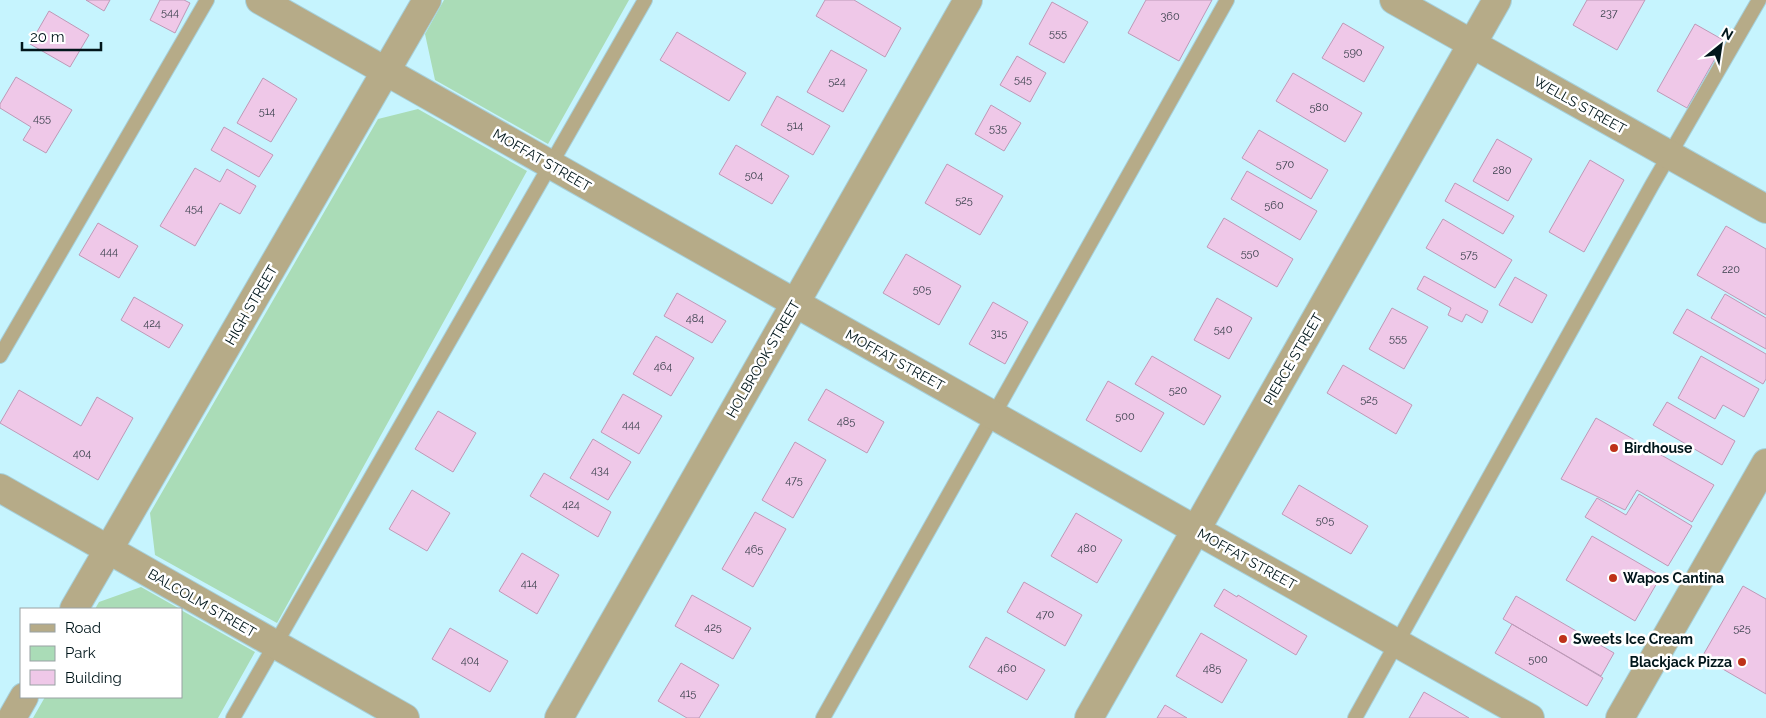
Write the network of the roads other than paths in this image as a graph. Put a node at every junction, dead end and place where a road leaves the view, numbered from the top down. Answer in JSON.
{"nodes":[{"id":1,"x":207,"y":0,"type":"edge"},
{"id":2,"x":260,"y":0,"type":"edge"},
{"id":3,"x":427,"y":0,"type":"edge"},
{"id":4,"x":645,"y":0,"type":"edge"},
{"id":5,"x":968,"y":0,"type":"edge"},
{"id":6,"x":1227,"y":0,"type":"edge"},
{"id":7,"x":1394,"y":0,"type":"edge"},
{"id":8,"x":1497,"y":0,"type":"edge"},
{"id":9,"x":1759,"y":0,"type":"edge"},
{"id":10,"x":1472,"y":43,"type":"junction"},
{"id":11,"x":386,"y":71,"type":"junction"},
{"id":12,"x":1669,"y":155,"type":"junction"},
{"id":13,"x":551,"y":165,"type":"junction"},
{"id":14,"x":1766,"y":209,"type":"edge"},
{"id":15,"x":794,"y":303,"type":"junction"},
{"id":16,"x":0,"y":356,"type":"edge"},
{"id":17,"x":993,"y":416,"type":"junction"},
{"id":18,"x":1766,"y":463,"type":"edge"},
{"id":19,"x":0,"y":488,"type":"edge"},
{"id":20,"x":1196,"y":530,"type":"junction"},
{"id":21,"x":109,"y":550,"type":"junction"},
{"id":22,"x":75,"y":608,"type":"edge"},
{"id":23,"x":1397,"y":643,"type":"junction"},
{"id":24,"x":274,"y":645,"type":"junction"},
{"id":25,"x":23,"y":698,"type":"edge"},
{"id":26,"x":12,"y":718,"type":"edge"},
{"id":27,"x":233,"y":718,"type":"edge"},
{"id":28,"x":405,"y":718,"type":"edge"},
{"id":29,"x":559,"y":718,"type":"edge"},
{"id":30,"x":824,"y":718,"type":"edge"},
{"id":31,"x":1089,"y":718,"type":"edge"},
{"id":32,"x":1355,"y":718,"type":"edge"},
{"id":33,"x":1530,"y":718,"type":"edge"},
{"id":34,"x":1620,"y":718,"type":"edge"}],
"edges":[{"from":1,"to":16,"type":"lane"},
{"from":2,"to":11,"type":"street","name":"MOFFAT STREET"},
{"from":3,"to":11,"type":"street","name":"HIGH STREET"},
{"from":4,"to":13,"type":"lane"},
{"from":5,"to":15,"type":"street","name":"HOLBROOK STREET"},
{"from":6,"to":17,"type":"lane"},
{"from":7,"to":10,"type":"street","name":"WELLS STREET"},
{"from":8,"to":10,"type":"street","name":"PIERCE STREET"},
{"from":9,"to":12,"type":"lane"},
{"from":10,"to":12,"type":"street","name":"WELLS STREET"},
{"from":10,"to":20,"type":"street","name":"PIERCE STREET"},
{"from":11,"to":13,"type":"street","name":"MOFFAT STREET"},
{"from":11,"to":21,"type":"street","name":"HIGH STREET"},
{"from":12,"to":14,"type":"street","name":"WELLS STREET"},
{"from":12,"to":23,"type":"lane"},
{"from":13,"to":15,"type":"street","name":"MOFFAT STREET"},
{"from":13,"to":24,"type":"lane"},
{"from":15,"to":17,"type":"street","name":"MOFFAT STREET"},
{"from":15,"to":29,"type":"street","name":"HOLBROOK STREET"},
{"from":17,"to":20,"type":"street","name":"MOFFAT STREET"},
{"from":17,"to":30,"type":"lane"},
{"from":18,"to":34,"type":"street"},
{"from":19,"to":21,"type":"street","name":"BALCOLM STREET"},
{"from":20,"to":23,"type":"street","name":"MOFFAT STREET"},
{"from":20,"to":31,"type":"street","name":"PIERCE STREET"},
{"from":21,"to":22,"type":"street","name":"HIGH STREET"},
{"from":21,"to":24,"type":"street","name":"BALCOLM STREET"},
{"from":23,"to":32,"type":"lane"},
{"from":23,"to":33,"type":"street","name":"MOFFAT STREET"},
{"from":24,"to":27,"type":"lane"},
{"from":24,"to":28,"type":"street","name":"BALCOLM STREET"},
{"from":25,"to":26,"type":"street"}]}
